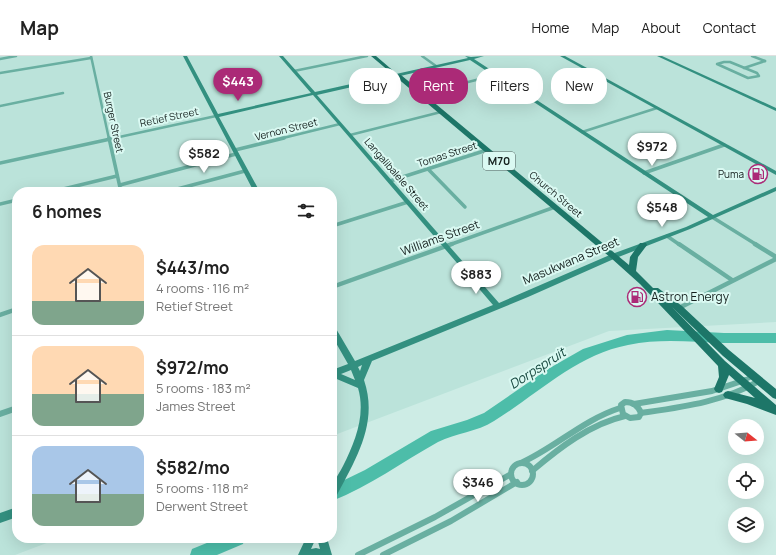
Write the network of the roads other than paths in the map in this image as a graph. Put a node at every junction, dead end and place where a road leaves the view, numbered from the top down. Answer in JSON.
{"nodes":[{"id":1,"x":16,"y":56,"type":"edge"},
{"id":2,"x":185,"y":56,"type":"edge"},
{"id":3,"x":281,"y":56,"type":"edge"},
{"id":4,"x":367,"y":56,"type":"edge"},
{"id":5,"x":373,"y":56,"type":"edge"},
{"id":6,"x":376,"y":56,"type":"edge"},
{"id":7,"x":422,"y":56,"type":"edge"},
{"id":8,"x":482,"y":56,"type":"edge"},
{"id":9,"x":562,"y":56,"type":"edge"},
{"id":10,"x":659,"y":56,"type":"edge"},
{"id":11,"x":752,"y":56,"type":"edge"},
{"id":12,"x":91,"y":57,"type":"edge"},
{"id":13,"x":469,"y":57,"type":"edge"},
{"id":14,"x":0,"y":59,"type":"edge"},
{"id":15,"x":436,"y":66,"type":"junction"},
{"id":16,"x":389,"y":68,"type":"edge"},
{"id":17,"x":390,"y":68,"type":"edge"},
{"id":18,"x":486,"y":68,"type":"edge"},
{"id":19,"x":744,"y":68,"type":"junction"},
{"id":20,"x":294,"y":71,"type":"junction"},
{"id":21,"x":0,"y":73,"type":"edge"},
{"id":22,"x":401,"y":74,"type":"edge"},
{"id":23,"x":401,"y":78,"type":"edge"},
{"id":24,"x":409,"y":84,"type":"edge"},
{"id":25,"x":349,"y":86,"type":"edge"},
{"id":26,"x":63,"y":93,"type":"dead end"},
{"id":27,"x":314,"y":94,"type":"junction"},
{"id":28,"x":432,"y":104,"type":"edge"},
{"id":29,"x":540,"y":104,"type":"edge"},
{"id":30,"x":0,"y":106,"type":"edge"},
{"id":31,"x":657,"y":108,"type":"junction"},
{"id":32,"x":776,"y":110,"type":"edge"},
{"id":33,"x":441,"y":112,"type":"junction"},
{"id":34,"x":216,"y":116,"type":"junction"},
{"id":35,"x":340,"y":124,"type":"junction"},
{"id":36,"x":582,"y":132,"type":"junction"},
{"id":37,"x":350,"y":135,"type":"junction"},
{"id":38,"x":109,"y":139,"type":"junction"},
{"id":39,"x":724,"y":145,"type":"junction"},
{"id":40,"x":487,"y":150,"type":"junction"},
{"id":41,"x":236,"y":152,"type":"junction"},
{"id":42,"x":0,"y":163,"type":"edge"},
{"id":43,"x":428,"y":169,"type":"junction"},
{"id":44,"x":245,"y":171,"type":"junction"},
{"id":45,"x":644,"y":172,"type":"junction"},
{"id":46,"x":776,"y":173,"type":"edge"},
{"id":47,"x":117,"y":176,"type":"junction"},
{"id":48,"x":390,"y":181,"type":"junction"},
{"id":49,"x":120,"y":185,"type":"joint"},
{"id":50,"x":72,"y":187,"type":"edge"},
{"id":51,"x":185,"y":187,"type":"edge"},
{"id":52,"x":254,"y":187,"type":"edge"},
{"id":53,"x":776,"y":189,"type":"edge"},
{"id":54,"x":12,"y":201,"type":"edge"},
{"id":55,"x":408,"y":202,"type":"junction"},
{"id":56,"x":0,"y":204,"type":"edge"},
{"id":57,"x":465,"y":206,"type":"dead end"},
{"id":58,"x":555,"y":207,"type":"junction"},
{"id":59,"x":712,"y":216,"type":"junction"},
{"id":60,"x":337,"y":224,"type":"edge"},
{"id":61,"x":667,"y":236,"type":"junction"},
{"id":62,"x":643,"y":245,"type":"junction"},
{"id":63,"x":446,"y":247,"type":"junction"},
{"id":64,"x":614,"y":256,"type":"junction"},
{"id":65,"x":776,"y":258,"type":"edge"},
{"id":66,"x":632,"y":272,"type":"junction"},
{"id":67,"x":732,"y":280,"type":"junction"},
{"id":68,"x":643,"y":282,"type":"junction"},
{"id":69,"x":337,"y":285,"type":"edge"},
{"id":70,"x":498,"y":306,"type":"junction"},
{"id":71,"x":679,"y":308,"type":"junction"},
{"id":72,"x":12,"y":311,"type":"edge"},
{"id":73,"x":0,"y":315,"type":"edge"},
{"id":74,"x":337,"y":338,"type":"edge"},
{"id":75,"x":369,"y":359,"type":"junction"},
{"id":76,"x":722,"y":364,"type":"junction"},
{"id":77,"x":352,"y":365,"type":"junction"},
{"id":78,"x":337,"y":372,"type":"edge"},
{"id":79,"x":337,"y":375,"type":"edge"},
{"id":80,"x":756,"y":379,"type":"junction"},
{"id":81,"x":361,"y":383,"type":"junction"},
{"id":82,"x":746,"y":385,"type":"junction"},
{"id":83,"x":719,"y":389,"type":"junction"},
{"id":84,"x":728,"y":395,"type":"junction"},
{"id":85,"x":776,"y":395,"type":"edge"},
{"id":86,"x":634,"y":404,"type":"junction"},
{"id":87,"x":620,"y":408,"type":"junction"},
{"id":88,"x":12,"y":410,"type":"edge"},
{"id":89,"x":776,"y":411,"type":"edge"},
{"id":90,"x":641,"y":413,"type":"junction"},
{"id":91,"x":0,"y":414,"type":"edge"},
{"id":92,"x":625,"y":416,"type":"junction"},
{"id":93,"x":521,"y":463,"type":"junction"},
{"id":94,"x":532,"y":471,"type":"junction"},
{"id":95,"x":512,"y":474,"type":"junction"},
{"id":96,"x":517,"y":482,"type":"junction"},
{"id":97,"x":337,"y":486,"type":"edge"},
{"id":98,"x":12,"y":514,"type":"edge"},
{"id":99,"x":0,"y":518,"type":"edge"},
{"id":100,"x":309,"y":543,"type":"edge"},
{"id":101,"x":323,"y":543,"type":"edge"},
{"id":102,"x":303,"y":555,"type":"edge"},
{"id":103,"x":309,"y":555,"type":"edge"},
{"id":104,"x":326,"y":555,"type":"edge"},
{"id":105,"x":358,"y":555,"type":"edge"},
{"id":106,"x":383,"y":555,"type":"edge"}],
"edges":[{"from":1,"to":14,"type":"street"},
{"from":2,"to":34,"type":"street"},
{"from":3,"to":20,"type":"street","name":"Langalibalele Street"},
{"from":4,"to":20,"type":"street"},
{"from":5,"to":16,"type":"main road","name":"Church Street","number":"M70"},
{"from":6,"to":17,"type":"main road","name":"Church Street","number":"M70"},
{"from":7,"to":15,"type":"street"},
{"from":8,"to":13,"type":"street","name":"Retief Street"},
{"from":9,"to":31,"type":"street"},
{"from":10,"to":32,"type":"street"},
{"from":11,"to":19,"type":"street"},
{"from":12,"to":21,"type":"street"},
{"from":12,"to":38,"type":"street","name":"Burger Street"},
{"from":13,"to":15,"type":"street","name":"Retief Street"},
{"from":13,"to":18,"type":"street"},
{"from":15,"to":22,"type":"street","name":"Retief Street"},
{"from":19,"to":19,"type":"street"},
{"from":20,"to":27,"type":"street","name":"Langalibalele Street"},
{"from":23,"to":24,"type":"main road","name":"Church Street","number":"M70"},
{"from":25,"to":27,"type":"street","name":"Retief Street"},
{"from":26,"to":30,"type":"street"},
{"from":27,"to":34,"type":"street","name":"Retief Street"},
{"from":27,"to":35,"type":"street","name":"Langalibalele Street"},
{"from":28,"to":33,"type":"main road","name":"Church Street","number":"M70"},
{"from":29,"to":36,"type":"street"},
{"from":31,"to":36,"type":"street"},
{"from":31,"to":39,"type":"street"},
{"from":33,"to":37,"type":"street"},
{"from":33,"to":40,"type":"main road","name":"Church Street","number":"M70"},
{"from":34,"to":38,"type":"street","name":"Retief Street"},
{"from":34,"to":41,"type":"street"},
{"from":35,"to":37,"type":"street","name":"Langalibalele Street"},
{"from":35,"to":41,"type":"street","name":"Vernon Street"},
{"from":36,"to":45,"type":"street"},
{"from":37,"to":48,"type":"street","name":"Langalibalele Street"},
{"from":38,"to":42,"type":"street","name":"Retief Street"},
{"from":38,"to":47,"type":"street","name":"Burger Street"},
{"from":39,"to":45,"type":"street"},
{"from":39,"to":46,"type":"street"},
{"from":40,"to":43,"type":"street","name":"Tomas Street"},
{"from":40,"to":58,"type":"main road","name":"Church Street","number":"M70"},
{"from":41,"to":44,"type":"street"},
{"from":41,"to":49,"type":"street","name":"Vernon Street"},
{"from":43,"to":48,"type":"street","name":"Tomas Street"},
{"from":43,"to":57,"type":"street"},
{"from":44,"to":51,"type":"street"},
{"from":44,"to":52,"type":"street"},
{"from":45,"to":59,"type":"street"},
{"from":47,"to":49,"type":"street","name":"Burger Street"},
{"from":47,"to":50,"type":"street"},
{"from":48,"to":55,"type":"street","name":"Langalibalele Street"},
{"from":53,"to":59,"type":"street","name":"Masukwana Street"},
{"from":54,"to":56,"type":"street"},
{"from":55,"to":60,"type":"street"},
{"from":55,"to":63,"type":"street","name":"Langalibalele Street"},
{"from":58,"to":63,"type":"street","name":"Williams Street"},
{"from":58,"to":64,"type":"main road","name":"Church Street","number":"M70"},
{"from":59,"to":61,"type":"street","name":"Masukwana Street"},
{"from":59,"to":65,"type":"street"},
{"from":61,"to":62,"type":"street","name":"Masukwana Street"},
{"from":61,"to":67,"type":"street"},
{"from":62,"to":64,"type":"street","name":"Masukwana Street"},
{"from":62,"to":66,"type":"main road"},
{"from":63,"to":69,"type":"street","name":"Williams Street"},
{"from":63,"to":70,"type":"street","name":"Langalibalele Street"},
{"from":64,"to":66,"type":"main road","name":"Church Street","number":"M70"},
{"from":64,"to":70,"type":"street","name":"Masukwana Street"},
{"from":65,"to":67,"type":"street"},
{"from":66,"to":68,"type":"main road","name":"Church Street","number":"M70"},
{"from":67,"to":71,"type":"street"},
{"from":68,"to":71,"type":"main road","name":"Church Street","number":"M70"},
{"from":68,"to":76,"type":"main road","name":"Church Street","number":"M70"},
{"from":70,"to":75,"type":"street","name":"Masukwana Street"},
{"from":71,"to":80,"type":"main road","name":"Church Street","number":"M70"},
{"from":72,"to":73,"type":"street"},
{"from":74,"to":77,"type":"street"},
{"from":75,"to":77,"type":"street","name":"Masukwana Street"},
{"from":75,"to":81,"type":"street"},
{"from":76,"to":82,"type":"main road","name":"Church Street","number":"M70"},
{"from":76,"to":83,"type":"main road"},
{"from":77,"to":78,"type":"street","name":"Masukwana Street"},
{"from":77,"to":81,"type":"street"},
{"from":79,"to":81,"type":"street"},
{"from":80,"to":82,"type":"street"},
{"from":80,"to":82,"type":"street"},
{"from":80,"to":85,"type":"main road","name":"Church Street","number":"M70"},
{"from":81,"to":97,"type":"street"},
{"from":82,"to":83,"type":"street"},
{"from":82,"to":84,"type":"street"},
{"from":82,"to":89,"type":"main road","name":"Church Street","number":"M70"},
{"from":83,"to":86,"type":"street"},
{"from":84,"to":89,"type":"main road"},
{"from":84,"to":90,"type":"street"},
{"from":86,"to":87,"type":"street"},
{"from":86,"to":90,"type":"street"},
{"from":87,"to":92,"type":"street"},
{"from":87,"to":93,"type":"street"},
{"from":88,"to":91,"type":"street"},
{"from":90,"to":92,"type":"street"},
{"from":92,"to":94,"type":"street"},
{"from":93,"to":94,"type":"street"},
{"from":93,"to":95,"type":"street"},
{"from":94,"to":96,"type":"street"},
{"from":95,"to":96,"type":"street"},
{"from":95,"to":105,"type":"street"},
{"from":96,"to":106,"type":"street"},
{"from":98,"to":99,"type":"street"},
{"from":100,"to":102,"type":"street"},
{"from":101,"to":104,"type":"street"},
{"from":103,"to":104,"type":"street"}]}
